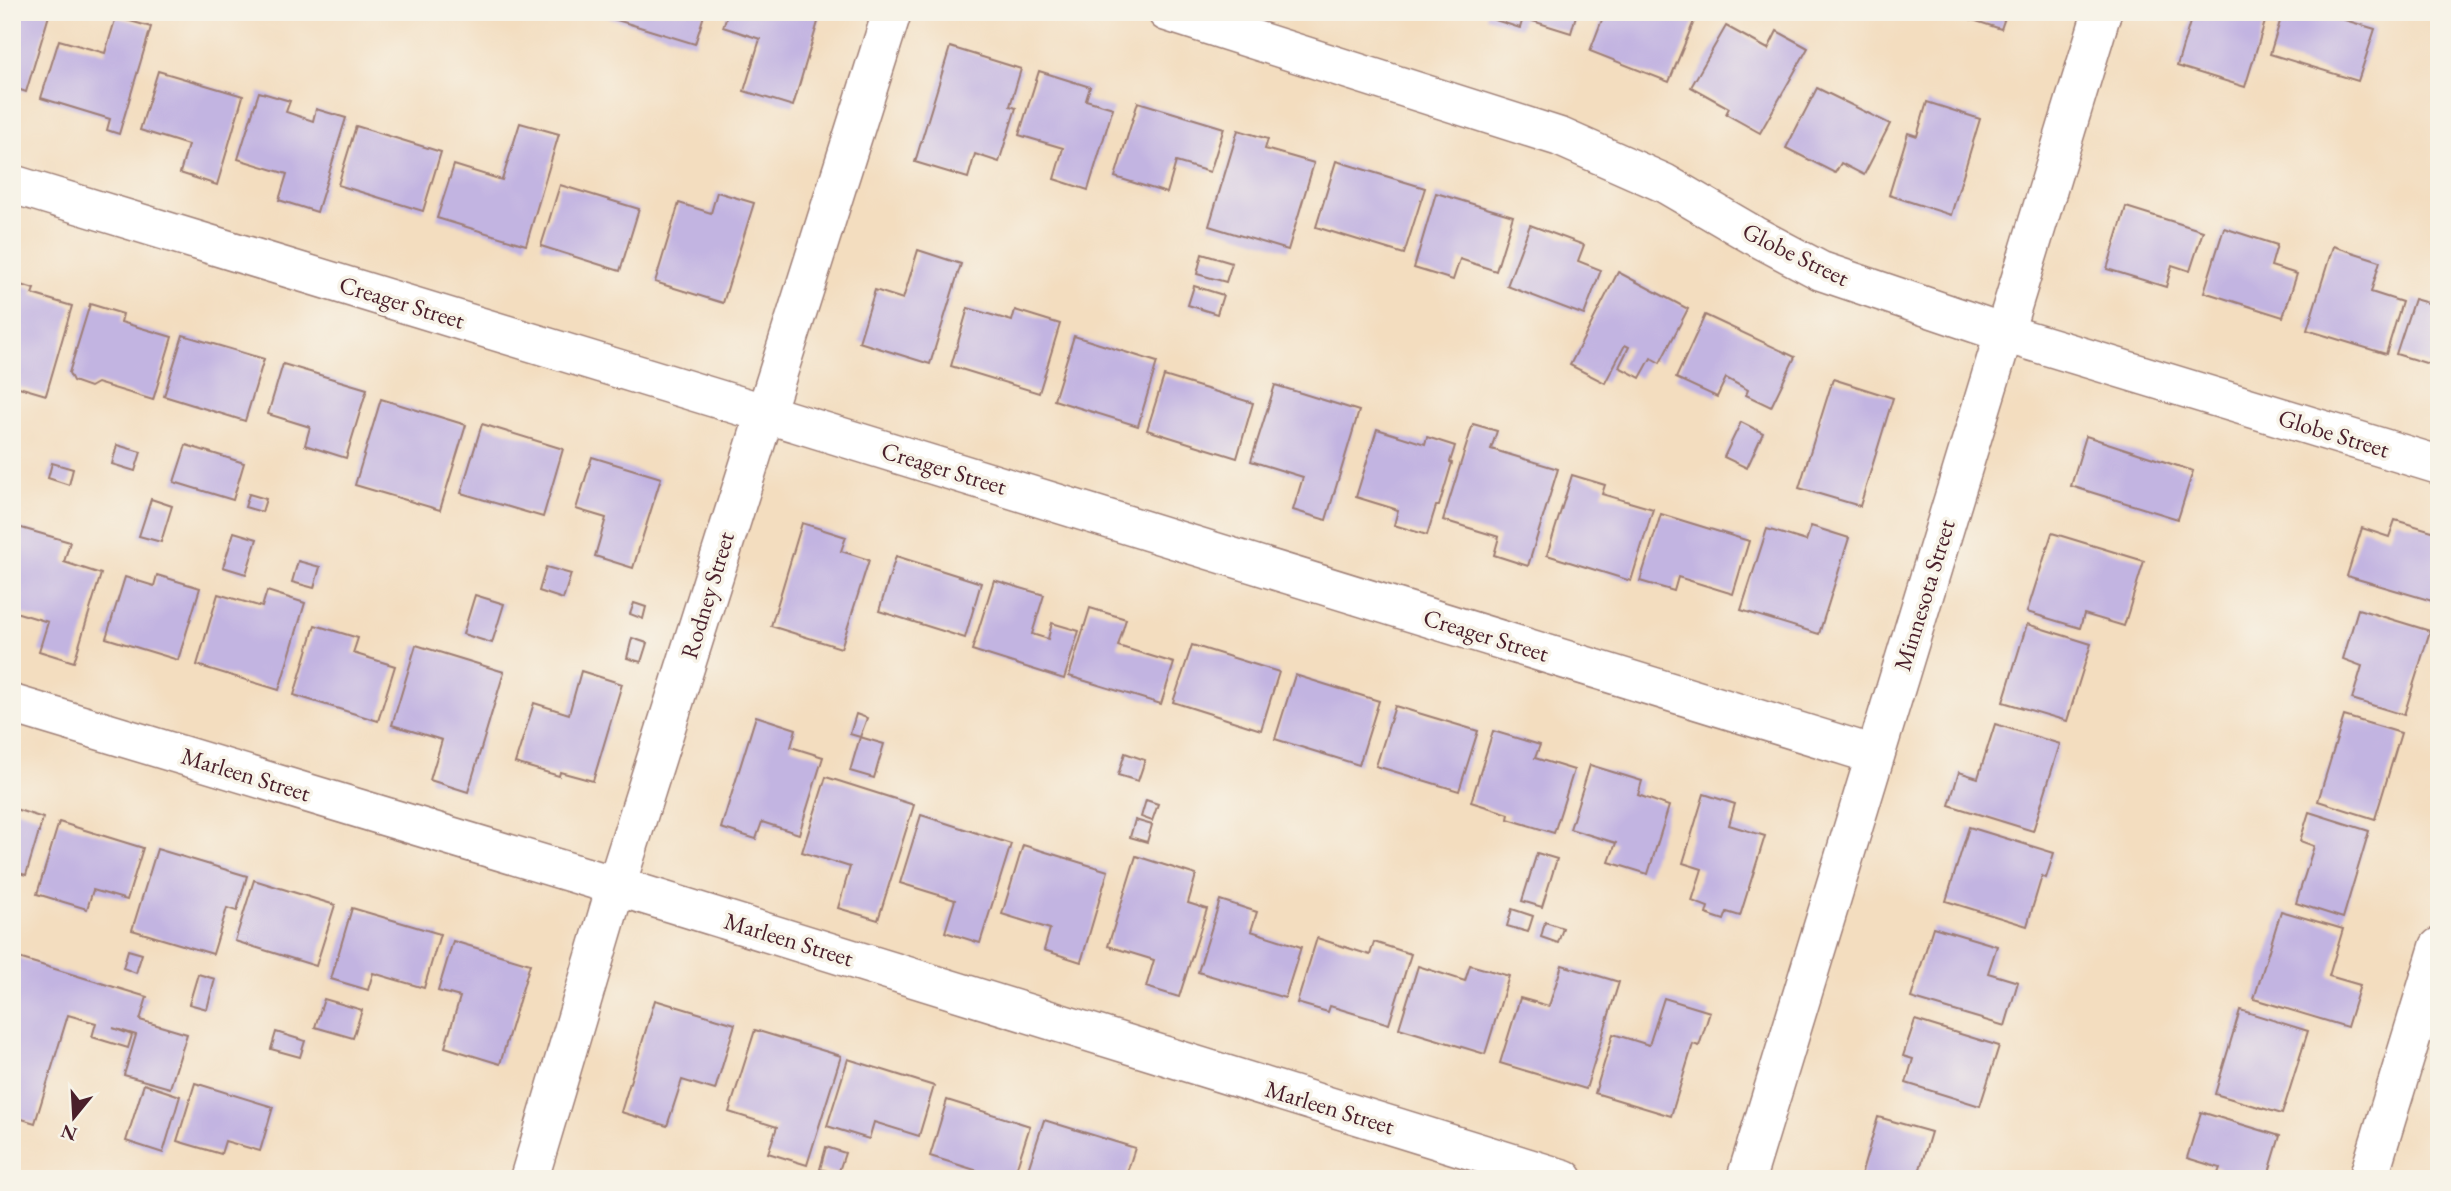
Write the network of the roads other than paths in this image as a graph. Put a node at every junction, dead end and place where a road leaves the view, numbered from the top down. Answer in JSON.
{"nodes":[{"id":1,"x":892,"y":12,"type":"edge"},
{"id":2,"x":1167,"y":12,"type":"edge"},
{"id":3,"x":2102,"y":12,"type":"edge"},
{"id":4,"x":12,"y":184,"type":"edge"},
{"id":5,"x":2004,"y":333,"type":"junction"},
{"id":6,"x":764,"y":413,"type":"junction"},
{"id":7,"x":2439,"y":465,"type":"edge"},
{"id":8,"x":12,"y":704,"type":"edge"},
{"id":9,"x":1875,"y":755,"type":"junction"},
{"id":10,"x":616,"y":886,"type":"junction"},
{"id":11,"x":2437,"y":961,"type":"edge"},
{"id":12,"x":528,"y":1179,"type":"edge"},
{"id":13,"x":1564,"y":1179,"type":"edge"},
{"id":14,"x":1746,"y":1179,"type":"edge"},
{"id":15,"x":2368,"y":1179,"type":"edge"}],
"edges":[{"from":1,"to":6,"type":"street","name":"Rodney Street"},
{"from":2,"to":5,"type":"street","name":"Globe Street"},
{"from":3,"to":5,"type":"street","name":"Minnesota Street"},
{"from":4,"to":6,"type":"street","name":"Creager Street"},
{"from":5,"to":7,"type":"street","name":"Globe Street"},
{"from":5,"to":9,"type":"street","name":"Minnesota Street"},
{"from":6,"to":9,"type":"street","name":"Creager Street"},
{"from":6,"to":10,"type":"street","name":"Rodney Street"},
{"from":8,"to":10,"type":"street","name":"Marleen Street"},
{"from":9,"to":14,"type":"street","name":"Minnesota Street"},
{"from":10,"to":12,"type":"street","name":"Rodney Street"},
{"from":10,"to":13,"type":"street","name":"Marleen Street"},
{"from":11,"to":15,"type":"street"}]}
